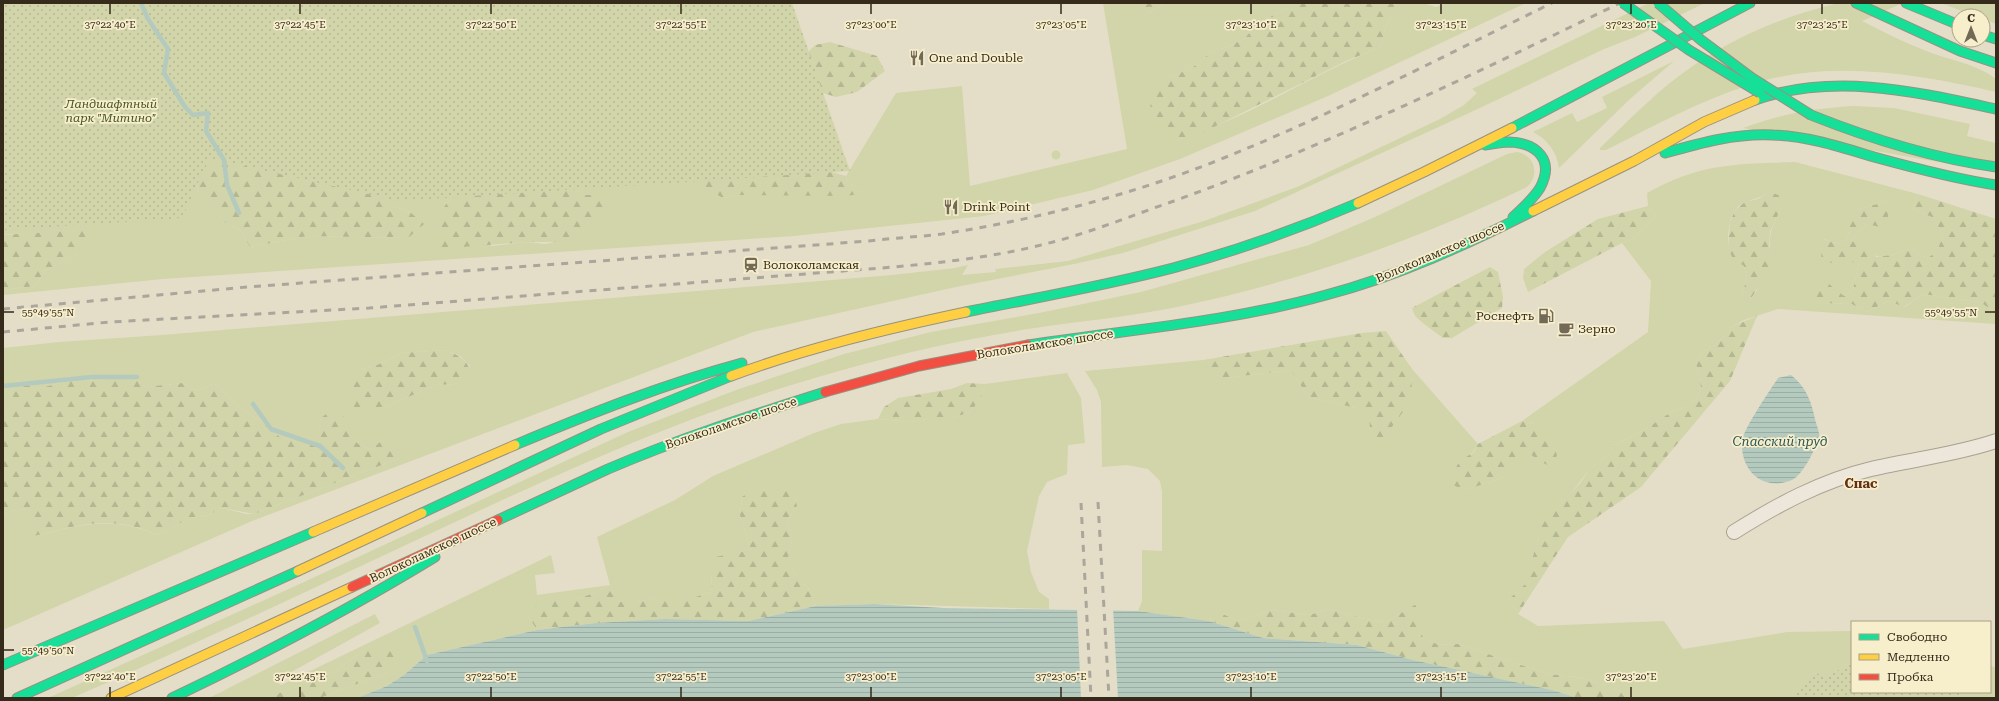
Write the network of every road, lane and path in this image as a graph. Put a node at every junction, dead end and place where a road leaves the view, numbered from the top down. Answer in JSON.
{"nodes":[{"id":1,"x":1623,"y":3,"type":"edge"},
{"id":2,"x":1658,"y":3,"type":"edge"},
{"id":3,"x":1750,"y":3,"type":"edge"},
{"id":4,"x":1856,"y":3,"type":"edge"},
{"id":5,"x":1906,"y":3,"type":"edge"},
{"id":6,"x":1951,"y":22,"type":"edge"},
{"id":7,"x":1996,"y":63,"type":"edge"},
{"id":8,"x":1996,"y":109,"type":"edge"},
{"id":9,"x":1811,"y":115,"type":"junction"},
{"id":10,"x":1476,"y":147,"type":"junction"},
{"id":11,"x":1629,"y":163,"type":"junction"},
{"id":12,"x":1996,"y":167,"type":"edge"},
{"id":13,"x":1996,"y":185,"type":"edge"},
{"id":14,"x":1500,"y":228,"type":"junction"},
{"id":15,"x":814,"y":348,"type":"junction"},
{"id":16,"x":1996,"y":441,"type":"edge"},
{"id":17,"x":1734,"y":532,"type":"dead end"},
{"id":18,"x":460,"y":538,"type":"junction"},
{"id":19,"x":3,"y":665,"type":"edge"},
{"id":20,"x":17,"y":698,"type":"edge"},
{"id":21,"x":110,"y":698,"type":"edge"},
{"id":22,"x":172,"y":698,"type":"edge"}],
"edges":[{"from":1,"to":9,"type":"main road","bridge":true},
{"from":2,"to":9,"type":"main road","bridge":true},
{"from":3,"to":10,"type":"main road"},
{"from":4,"to":7,"type":"main road"},
{"from":5,"to":6,"type":"main road"},
{"from":8,"to":11,"type":"main road","name":"Волоколамское шоссе"},
{"from":9,"to":12,"type":"main road"},
{"from":10,"to":14,"type":"main road"},
{"from":10,"to":15,"type":"main road"},
{"from":11,"to":13,"type":"main road"},
{"from":11,"to":14,"type":"main road","name":"Волоколамское шоссе"},
{"from":14,"to":18,"type":"main road","name":"Волоколамское шоссе"},
{"from":15,"to":19,"type":"main road"},
{"from":15,"to":20,"type":"main road"},
{"from":16,"to":17,"type":"street"},
{"from":18,"to":21,"type":"main road","name":"Волоколамское шоссе"},
{"from":18,"to":22,"type":"main road"}]}
